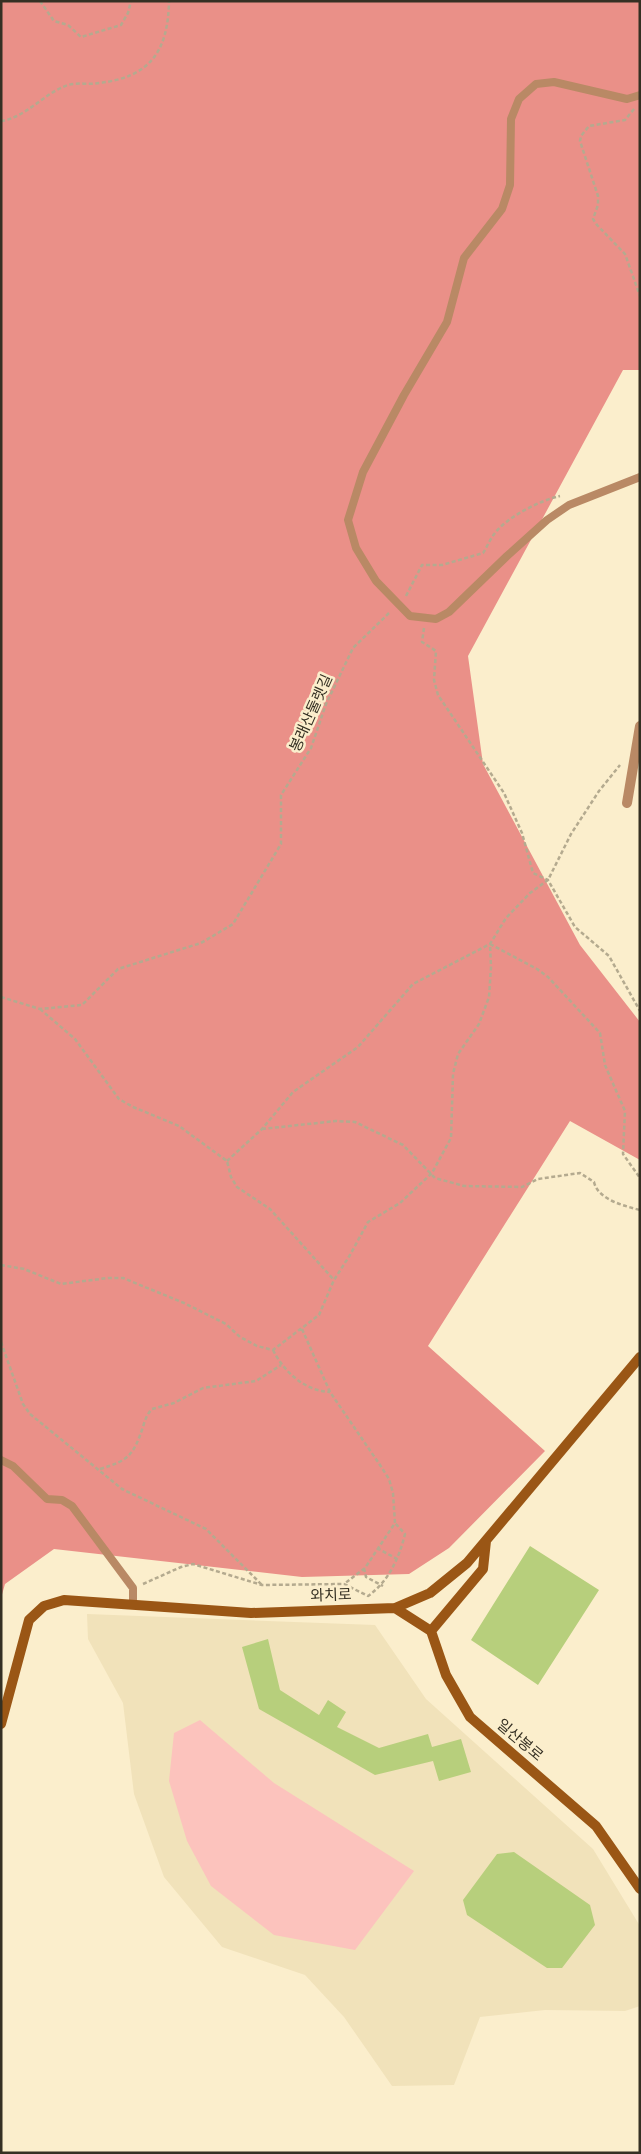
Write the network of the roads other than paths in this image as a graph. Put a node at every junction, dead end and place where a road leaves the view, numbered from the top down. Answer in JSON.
{"nodes":[{"id":1,"x":637,"y":96,"type":"edge"},
{"id":2,"x":640,"y":477,"type":"edge"},
{"id":3,"x":640,"y":726,"type":"edge"},
{"id":4,"x":627,"y":802,"type":"dead end"},
{"id":5,"x":640,"y":1357,"type":"edge"},
{"id":6,"x":1,"y":1460,"type":"edge"},
{"id":7,"x":487,"y":1539,"type":"junction"},
{"id":8,"x":133,"y":1605,"type":"junction"},
{"id":9,"x":395,"y":1608,"type":"junction"},
{"id":10,"x":431,"y":1630,"type":"junction"},
{"id":11,"x":1,"y":1724,"type":"edge"},
{"id":12,"x":640,"y":1889,"type":"edge"}],
"edges":[{"from":1,"to":2,"type":"lane"},
{"from":3,"to":4,"type":"street"},
{"from":5,"to":7,"type":"main road","name":"와치로"},
{"from":6,"to":8,"type":"lane"},
{"from":7,"to":9,"type":"main road","name":"와치로"},
{"from":7,"to":10,"type":"main road"},
{"from":8,"to":9,"type":"main road","name":"와치로"},
{"from":8,"to":11,"type":"main road","name":"와치로"},
{"from":9,"to":10,"type":"main road"},
{"from":10,"to":12,"type":"main road","name":"일산봉로"}]}
